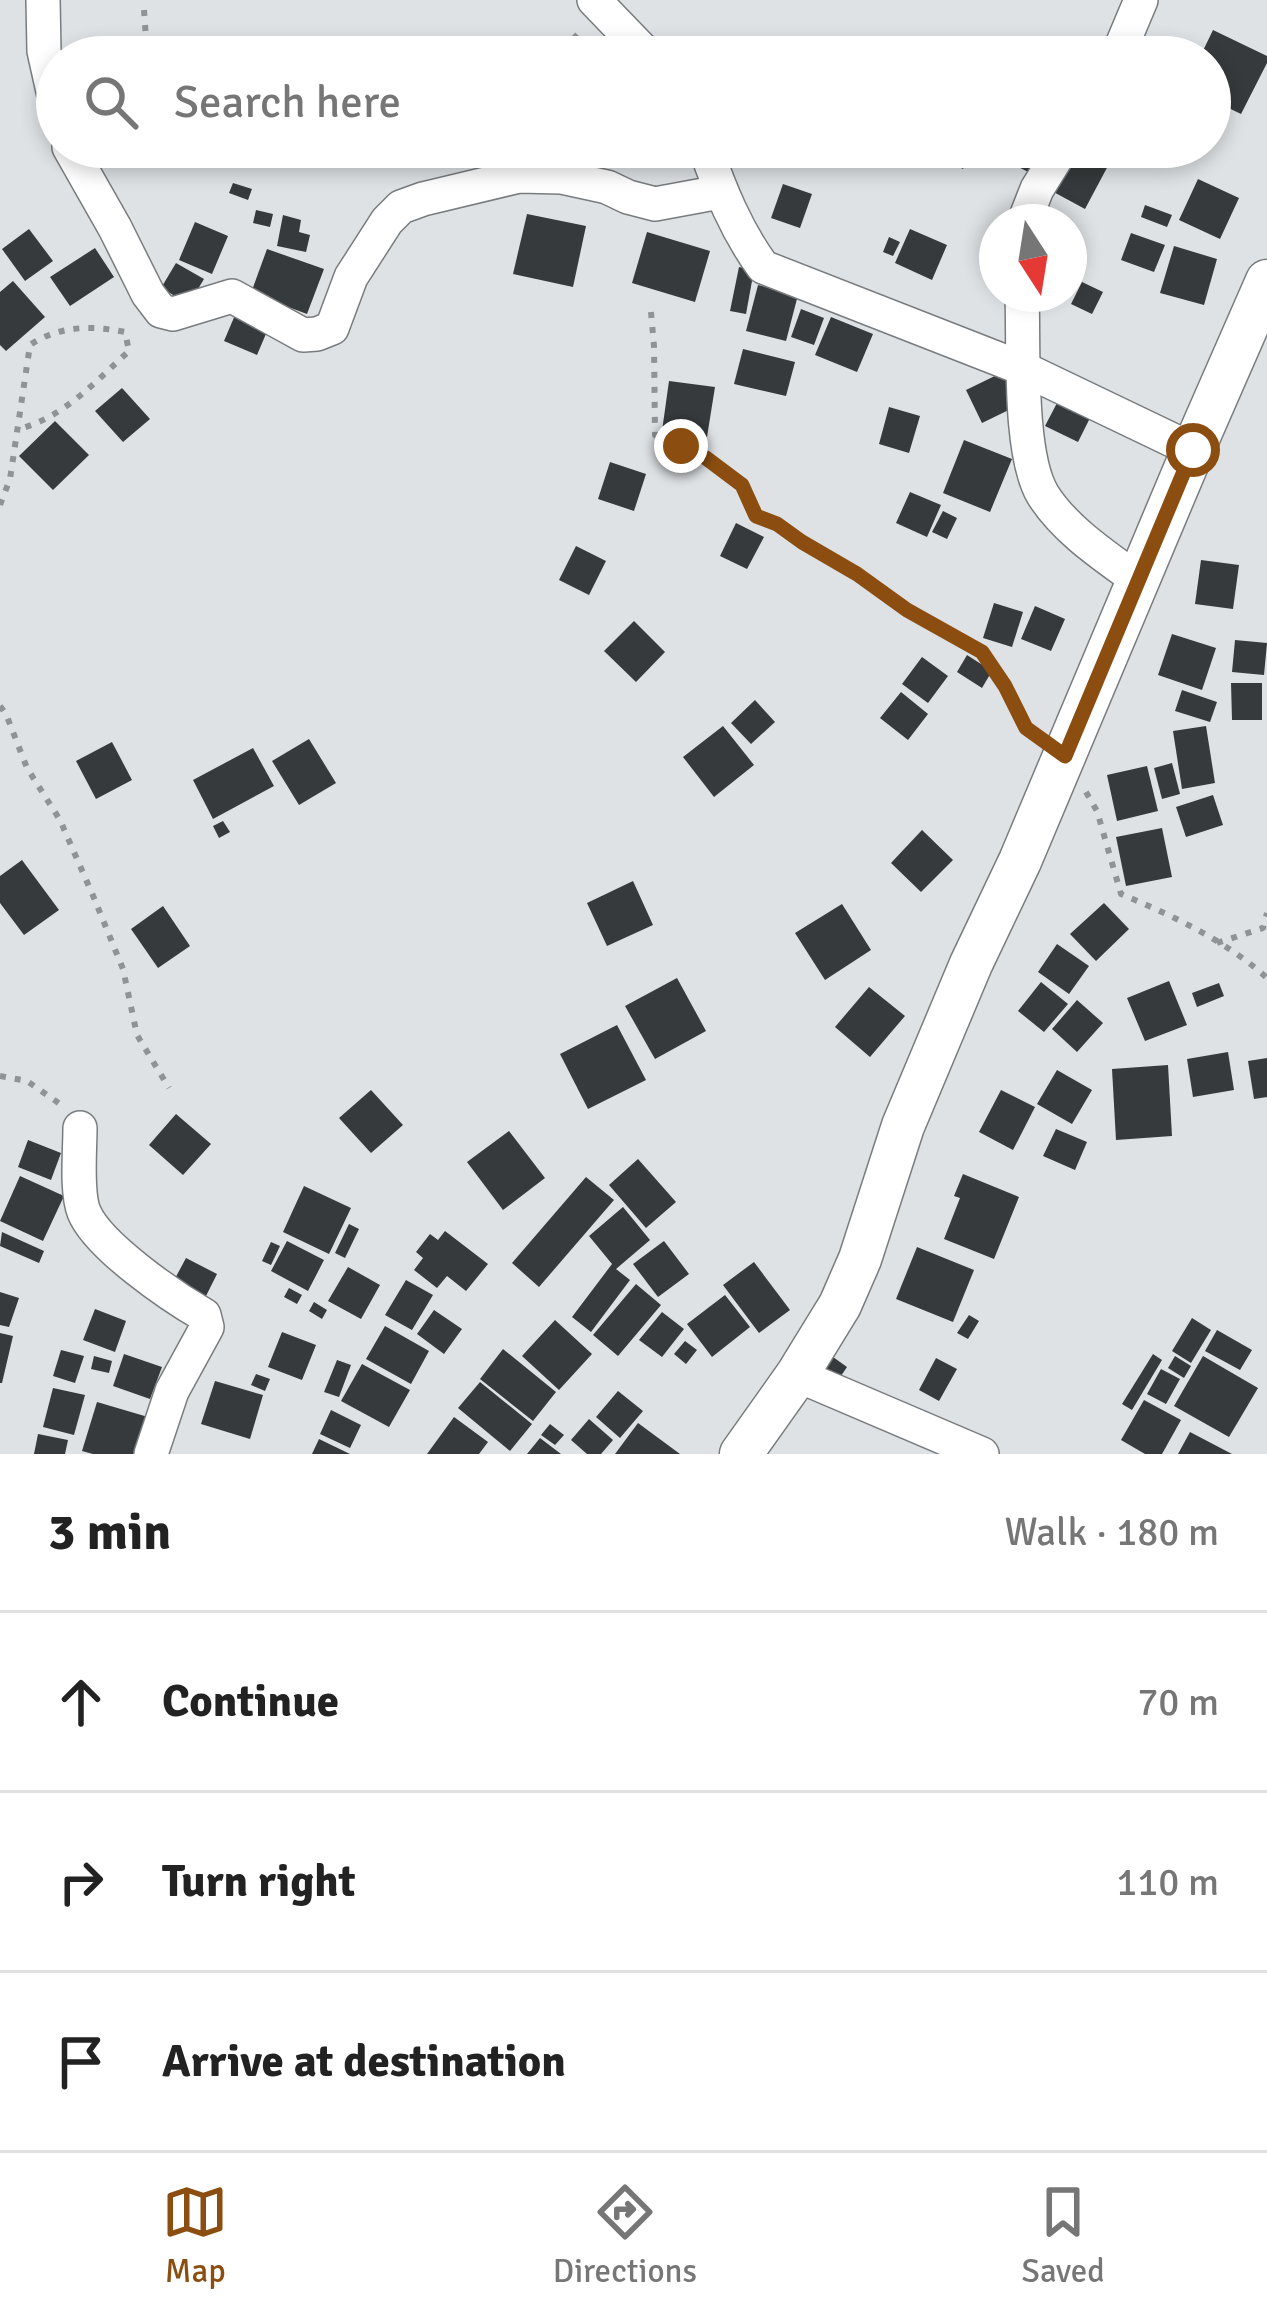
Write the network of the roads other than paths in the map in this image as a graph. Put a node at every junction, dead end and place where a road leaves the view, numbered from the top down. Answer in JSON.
{"nodes":[{"id":1,"x":43,"y":0,"type":"edge"},
{"id":2,"x":1141,"y":0,"type":"edge"},
{"id":3,"x":598,"y":3,"type":"edge"},
{"id":4,"x":44,"y":36,"type":"edge"},
{"id":5,"x":629,"y":36,"type":"edge"},
{"id":6,"x":1126,"y":36,"type":"edge"},
{"id":7,"x":80,"y":168,"type":"edge"},
{"id":8,"x":712,"y":168,"type":"edge"},
{"id":9,"x":1050,"y":168,"type":"edge"},
{"id":10,"x":720,"y":192,"type":"junction"},
{"id":11,"x":1031,"y":204,"type":"edge"},
{"id":12,"x":1267,"y":281,"type":"edge"},
{"id":13,"x":1022,"y":312,"type":"edge"},
{"id":14,"x":1024,"y":369,"type":"junction"},
{"id":15,"x":1193,"y":450,"type":"junction"},
{"id":16,"x":1138,"y":581,"type":"junction"},
{"id":17,"x":80,"y":1128,"type":"road end"},
{"id":18,"x":797,"y":1376,"type":"junction"},
{"id":19,"x":151,"y":1454,"type":"edge"},
{"id":20,"x":742,"y":1454,"type":"edge"},
{"id":21,"x":982,"y":1454,"type":"edge"}],
"edges":[{"from":1,"to":4,"type":"street"},
{"from":2,"to":6,"type":"street"},
{"from":3,"to":5,"type":"street"},
{"from":7,"to":10,"type":"street"},
{"from":8,"to":10,"type":"street"},
{"from":9,"to":11,"type":"street"},
{"from":10,"to":14,"type":"street"},
{"from":12,"to":15,"type":"street"},
{"from":13,"to":14,"type":"street"},
{"from":14,"to":15,"type":"street"},
{"from":14,"to":16,"type":"street"},
{"from":15,"to":16,"type":"street"},
{"from":16,"to":18,"type":"street"},
{"from":17,"to":19,"type":"street"},
{"from":18,"to":20,"type":"street"},
{"from":18,"to":21,"type":"street"}]}
